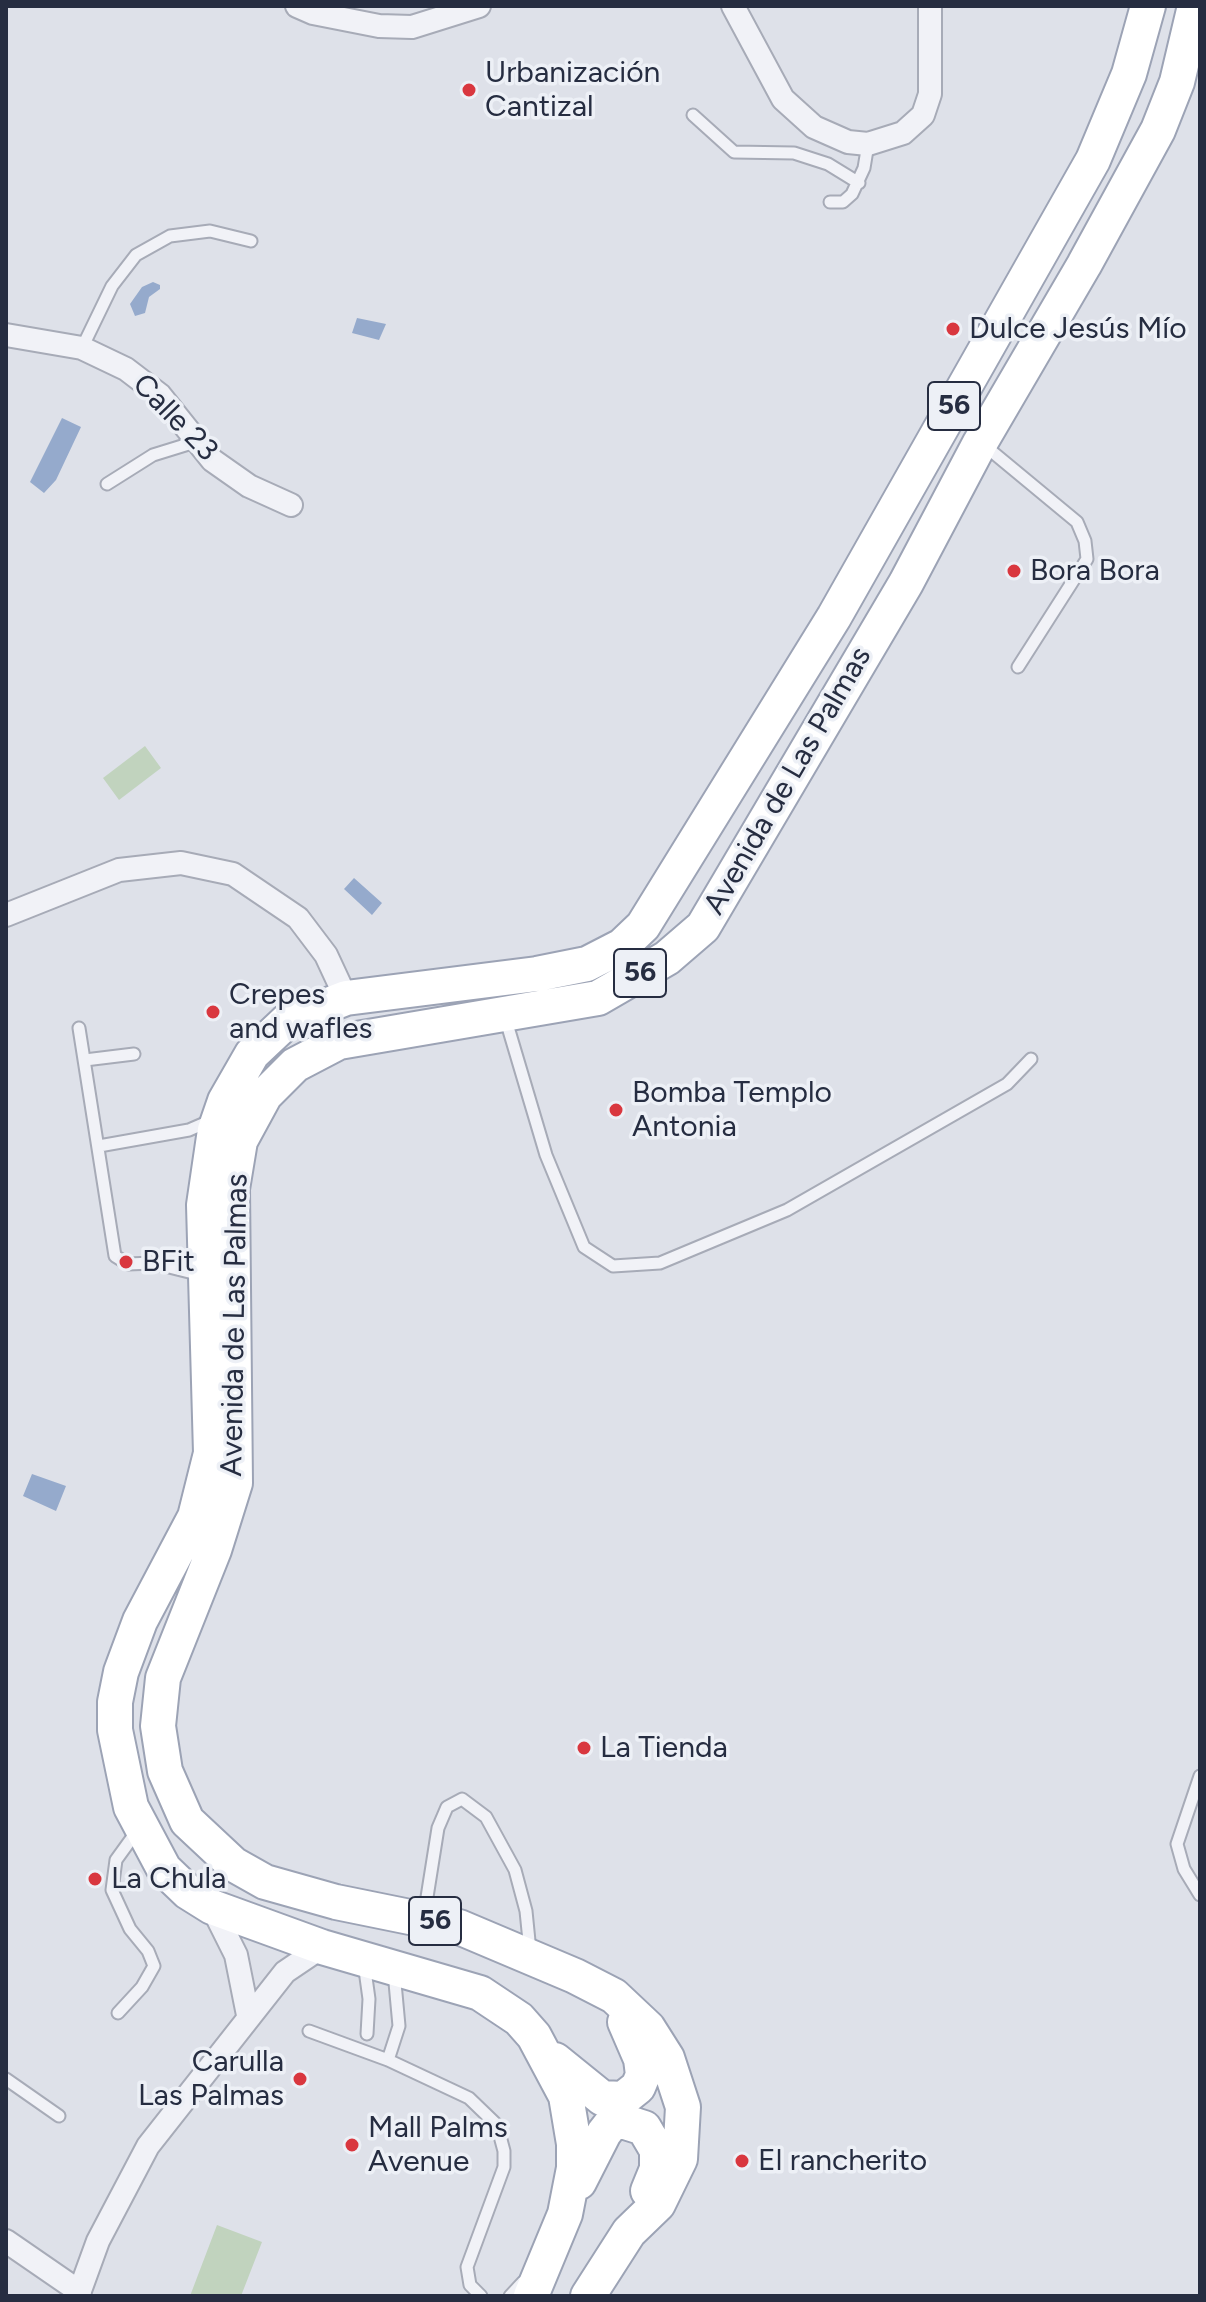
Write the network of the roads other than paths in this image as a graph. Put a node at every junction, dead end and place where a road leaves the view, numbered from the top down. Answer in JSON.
{"nodes":[{"id":1,"x":297,"y":6,"type":"edge"},
{"id":2,"x":479,"y":6,"type":"edge"},
{"id":3,"x":733,"y":6,"type":"edge"},
{"id":4,"x":930,"y":6,"type":"edge"},
{"id":5,"x":1148,"y":6,"type":"edge"},
{"id":6,"x":1195,"y":6,"type":"edge"},
{"id":7,"x":693,"y":115,"type":"dead end"},
{"id":8,"x":868,"y":144,"type":"junction"},
{"id":9,"x":859,"y":183,"type":"junction"},
{"id":10,"x":830,"y":202,"type":"dead end"},
{"id":11,"x":251,"y":241,"type":"dead end"},
{"id":12,"x":6,"y":335,"type":"edge"},
{"id":13,"x":82,"y":348,"type":"junction"},
{"id":14,"x":195,"y":442,"type":"junction"},
{"id":15,"x":980,"y":443,"type":"junction"},
{"id":16,"x":107,"y":484,"type":"dead end"},
{"id":17,"x":291,"y":505,"type":"dead end"},
{"id":18,"x":1018,"y":667,"type":"dead end"},
{"id":19,"x":6,"y":915,"type":"edge"},
{"id":20,"x":346,"y":998,"type":"junction"},
{"id":21,"x":505,"y":1016,"type":"junction"},
{"id":22,"x":79,"y":1028,"type":"dead end"},
{"id":23,"x":134,"y":1054,"type":"dead end"},
{"id":24,"x":1031,"y":1059,"type":"dead end"},
{"id":25,"x":85,"y":1060,"type":"junction"},
{"id":26,"x":219,"y":1116,"type":"junction"},
{"id":27,"x":99,"y":1146,"type":"junction"},
{"id":28,"x":205,"y":1277,"type":"junction"},
{"id":29,"x":1200,"y":1776,"type":"edge"},
{"id":30,"x":140,"y":1827,"type":"junction"},
{"id":31,"x":1200,"y":1895,"type":"edge"},
{"id":32,"x":212,"y":1907,"type":"junction"},
{"id":33,"x":423,"y":1919,"type":"junction"},
{"id":34,"x":322,"y":1947,"type":"junction"},
{"id":35,"x":530,"y":1955,"type":"junction"},
{"id":36,"x":379,"y":1963,"type":"junction"},
{"id":37,"x":614,"y":1996,"type":"junction"},
{"id":38,"x":118,"y":2013,"type":"dead end"},
{"id":39,"x":248,"y":2015,"type":"junction"},
{"id":40,"x":309,"y":2031,"type":"dead end"},
{"id":41,"x":367,"y":2034,"type":"dead end"},
{"id":42,"x":545,"y":2052,"type":"junction"},
{"id":43,"x":388,"y":2060,"type":"junction"},
{"id":44,"x":6,"y":2079,"type":"edge"},
{"id":45,"x":59,"y":2116,"type":"dead end"},
{"id":46,"x":565,"y":2214,"type":"junction"},
{"id":47,"x":629,"y":2232,"type":"junction"},
{"id":48,"x":6,"y":2241,"type":"edge"},
{"id":49,"x":549,"y":2256,"type":"junction"},
{"id":50,"x":79,"y":2294,"type":"edge"},
{"id":51,"x":481,"y":2296,"type":"edge"},
{"id":52,"x":510,"y":2296,"type":"edge"},
{"id":53,"x":531,"y":2296,"type":"edge"},
{"id":54,"x":588,"y":2296,"type":"edge"}],
"edges":[{"from":1,"to":2,"type":"street"},
{"from":3,"to":8,"type":"street"},
{"from":4,"to":8,"type":"street"},
{"from":5,"to":20,"type":"main road","name":"Avenida de Las Palmas","number":"56"},
{"from":6,"to":15,"type":"main road","name":"Avenida de Las Palmas","number":"56"},
{"from":7,"to":9,"type":"lane"},
{"from":8,"to":9,"type":"lane"},
{"from":9,"to":10,"type":"lane"},
{"from":11,"to":13,"type":"lane"},
{"from":12,"to":13,"type":"street","name":"Calle 23"},
{"from":13,"to":14,"type":"street","name":"Calle 23"},
{"from":14,"to":16,"type":"lane"},
{"from":14,"to":17,"type":"street","name":"Calle 23"},
{"from":15,"to":18,"type":"lane"},
{"from":15,"to":21,"type":"main road","name":"Avenida de Las Palmas","number":"56"},
{"from":19,"to":20,"type":"street"},
{"from":20,"to":26,"type":"main road","name":"Avenida de Las Palmas","number":"56"},
{"from":21,"to":24,"type":"lane"},
{"from":21,"to":33,"type":"main road","name":"Avenida de Las Palmas","number":"56"},
{"from":22,"to":25,"type":"lane"},
{"from":23,"to":25,"type":"lane"},
{"from":25,"to":27,"type":"lane"},
{"from":26,"to":27,"type":"lane"},
{"from":26,"to":28,"type":"main road","name":"Avenida de Las Palmas","number":"56"},
{"from":27,"to":28,"type":"lane"},
{"from":28,"to":30,"type":"main road","name":"Avenida de Las Palmas","number":"56"},
{"from":29,"to":31,"type":"lane"},
{"from":30,"to":32,"type":"main road","name":"Avenida de Las Palmas","number":"56"},
{"from":30,"to":38,"type":"lane"},
{"from":32,"to":34,"type":"main road","name":"Avenida de Las Palmas","number":"56"},
{"from":32,"to":39,"type":"street"},
{"from":33,"to":35,"type":"main road","name":"Avenida de Las Palmas","number":"56"},
{"from":33,"to":35,"type":"lane"},
{"from":34,"to":36,"type":"main road","name":"Avenida de Las Palmas","number":"56"},
{"from":34,"to":39,"type":"street"},
{"from":35,"to":37,"type":"main road","name":"Avenida de Las Palmas","number":"56"},
{"from":36,"to":41,"type":"lane"},
{"from":36,"to":42,"type":"main road","name":"Avenida de Las Palmas","number":"56"},
{"from":36,"to":43,"type":"lane"},
{"from":37,"to":42,"type":"main road"},
{"from":37,"to":47,"type":"main road","name":"Avenida de Las Palmas","number":"56"},
{"from":39,"to":50,"type":"street"},
{"from":40,"to":43,"type":"lane"},
{"from":42,"to":46,"type":"main road","name":"Avenida de Las Palmas","number":"56"},
{"from":43,"to":51,"type":"lane"},
{"from":44,"to":45,"type":"lane"},
{"from":46,"to":47,"type":"main road"},
{"from":46,"to":49,"type":"main road","name":"Avenida de Las Palmas","number":"56"},
{"from":47,"to":54,"type":"main road","name":"Avenida de Las Palmas","number":"56"},
{"from":48,"to":50,"type":"street"},
{"from":49,"to":52,"type":"lane"},
{"from":49,"to":53,"type":"main road","name":"Avenida de Las Palmas","number":"56"}]}
